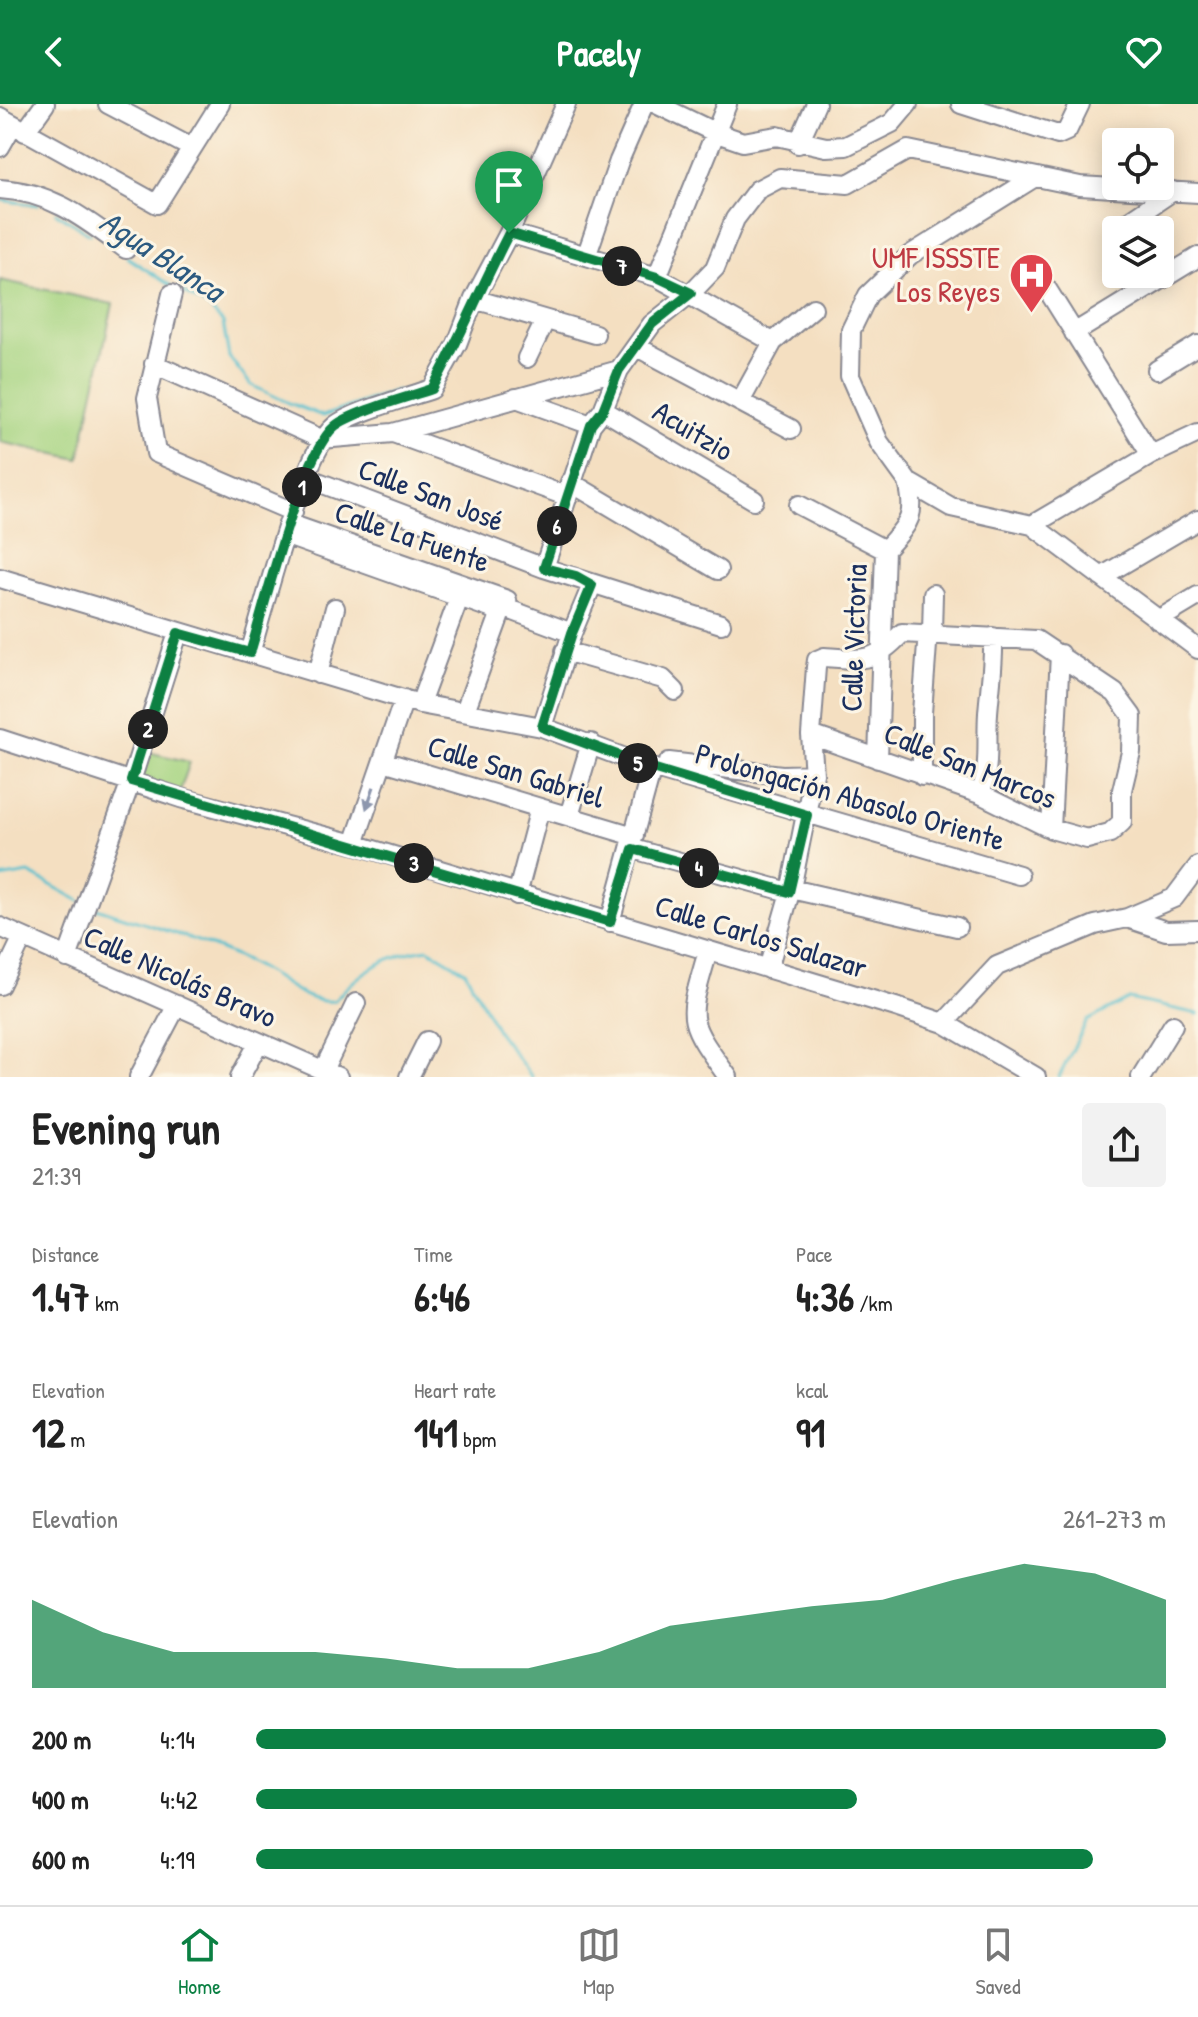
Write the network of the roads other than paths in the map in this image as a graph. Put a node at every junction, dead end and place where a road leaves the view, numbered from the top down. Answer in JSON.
{"nodes":[{"id":1,"x":45,"y":104,"type":"edge"},
{"id":2,"x":108,"y":104,"type":"edge"},
{"id":3,"x":220,"y":104,"type":"edge"},
{"id":4,"x":566,"y":104,"type":"edge"},
{"id":5,"x":644,"y":104,"type":"edge"},
{"id":6,"x":656,"y":104,"type":"edge"},
{"id":7,"x":727,"y":104,"type":"edge"},
{"id":8,"x":816,"y":104,"type":"edge"},
{"id":9,"x":908,"y":104,"type":"edge"},
{"id":10,"x":961,"y":104,"type":"edge"},
{"id":11,"x":1080,"y":104,"type":"edge"},
{"id":12,"x":989,"y":108,"type":"edge"},
{"id":13,"x":12,"y":125,"type":"edge"},
{"id":14,"x":714,"y":132,"type":"junction"},
{"id":15,"x":798,"y":144,"type":"junction"},
{"id":16,"x":0,"y":147,"type":"edge"},
{"id":17,"x":190,"y":147,"type":"junction"},
{"id":18,"x":1035,"y":177,"type":"junction"},
{"id":19,"x":1102,"y":187,"type":"edge"},
{"id":20,"x":0,"y":189,"type":"edge"},
{"id":21,"x":1174,"y":191,"type":"edge"},
{"id":22,"x":1198,"y":193,"type":"edge"},
{"id":23,"x":1160,"y":200,"type":"edge"},
{"id":24,"x":1136,"y":216,"type":"edge"},
{"id":25,"x":509,"y":233,"type":"junction"},
{"id":26,"x":126,"y":249,"type":"dead end"},
{"id":27,"x":587,"y":254,"type":"junction"},
{"id":28,"x":1198,"y":257,"type":"edge"},
{"id":29,"x":657,"y":277,"type":"junction"},
{"id":30,"x":1047,"y":289,"type":"dead end"},
{"id":31,"x":691,"y":293,"type":"junction"},
{"id":32,"x":172,"y":294,"type":"dead end"},
{"id":33,"x":474,"y":299,"type":"junction"},
{"id":34,"x":813,"y":308,"type":"dead end"},
{"id":35,"x":545,"y":321,"type":"junction"},
{"id":36,"x":1074,"y":333,"type":"junction"},
{"id":37,"x":595,"y":334,"type":"dead end"},
{"id":38,"x":773,"y":342,"type":"junction"},
{"id":39,"x":1198,"y":345,"type":"edge"},
{"id":40,"x":637,"y":347,"type":"junction"},
{"id":41,"x":527,"y":358,"type":"dead end"},
{"id":42,"x":154,"y":364,"type":"junction"},
{"id":43,"x":619,"y":370,"type":"junction"},
{"id":44,"x":1157,"y":370,"type":"dead end"},
{"id":45,"x":516,"y":398,"type":"junction"},
{"id":46,"x":740,"y":402,"type":"junction"},
{"id":47,"x":603,"y":410,"type":"junction"},
{"id":48,"x":591,"y":425,"type":"junction"},
{"id":49,"x":791,"y":429,"type":"dead end"},
{"id":50,"x":393,"y":433,"type":"junction"},
{"id":51,"x":1198,"y":433,"type":"edge"},
{"id":52,"x":321,"y":439,"type":"junction"},
{"id":53,"x":1151,"y":455,"type":"junction"},
{"id":54,"x":305,"y":477,"type":"junction"},
{"id":55,"x":908,"y":482,"type":"junction"},
{"id":56,"x":568,"y":489,"type":"junction"},
{"id":57,"x":754,"y":500,"type":"dead end"},
{"id":58,"x":799,"y":505,"type":"dead end"},
{"id":59,"x":951,"y":507,"type":"junction"},
{"id":60,"x":913,"y":514,"type":"junction"},
{"id":61,"x":1198,"y":520,"type":"edge"},
{"id":62,"x":290,"y":524,"type":"junction"},
{"id":63,"x":1032,"y":525,"type":"junction"},
{"id":64,"x":885,"y":550,"type":"junction"},
{"id":65,"x":544,"y":568,"type":"junction"},
{"id":66,"x":401,"y":570,"type":"junction"},
{"id":67,"x":718,"y":570,"type":"dead end"},
{"id":68,"x":1101,"y":577,"type":"junction"},
{"id":69,"x":0,"y":578,"type":"edge"},
{"id":70,"x":592,"y":585,"type":"junction"},
{"id":71,"x":933,"y":594,"type":"dead end"},
{"id":72,"x":1198,"y":596,"type":"edge"},
{"id":73,"x":459,"y":598,"type":"junction"},
{"id":74,"x":335,"y":608,"type":"dead end"},
{"id":75,"x":504,"y":611,"type":"junction"},
{"id":76,"x":1158,"y":620,"type":"junction"},
{"id":77,"x":721,"y":624,"type":"dead end"},
{"id":78,"x":930,"y":632,"type":"junction"},
{"id":79,"x":178,"y":633,"type":"junction"},
{"id":80,"x":572,"y":633,"type":"junction"},
{"id":81,"x":993,"y":637,"type":"junction"},
{"id":82,"x":1198,"y":649,"type":"edge"},
{"id":83,"x":565,"y":651,"type":"junction"},
{"id":84,"x":250,"y":653,"type":"junction"},
{"id":85,"x":883,"y":653,"type":"junction"},
{"id":86,"x":1060,"y":654,"type":"junction"},
{"id":87,"x":318,"y":674,"type":"junction"},
{"id":88,"x":675,"y":691,"type":"dead end"},
{"id":89,"x":412,"y":701,"type":"junction"},
{"id":90,"x":465,"y":711,"type":"junction"},
{"id":91,"x":542,"y":727,"type":"junction"},
{"id":92,"x":811,"y":735,"type":"junction"},
{"id":93,"x":0,"y":739,"type":"edge"},
{"id":94,"x":599,"y":746,"type":"junction"},
{"id":95,"x":878,"y":759,"type":"junction"},
{"id":96,"x":383,"y":761,"type":"junction"},
{"id":97,"x":652,"y":768,"type":"junction"},
{"id":98,"x":814,"y":774,"type":"junction"},
{"id":99,"x":922,"y":776,"type":"junction"},
{"id":100,"x":131,"y":781,"type":"junction"},
{"id":101,"x":980,"y":794,"type":"junction"},
{"id":102,"x":540,"y":808,"type":"junction"},
{"id":103,"x":807,"y":815,"type":"junction"},
{"id":104,"x":569,"y":816,"type":"junction"},
{"id":105,"x":1051,"y":829,"type":"junction"},
{"id":106,"x":633,"y":843,"type":"junction"},
{"id":107,"x":354,"y":844,"type":"junction"},
{"id":108,"x":1198,"y":866,"type":"edge"},
{"id":109,"x":1019,"y":875,"type":"dead end"},
{"id":110,"x":790,"y":890,"type":"junction"},
{"id":111,"x":517,"y":895,"type":"junction"},
{"id":112,"x":1127,"y":918,"type":"junction"},
{"id":113,"x":610,"y":922,"type":"junction"},
{"id":114,"x":0,"y":927,"type":"edge"},
{"id":115,"x":957,"y":927,"type":"dead end"},
{"id":116,"x":1198,"y":930,"type":"edge"},
{"id":117,"x":22,"y":939,"type":"junction"},
{"id":118,"x":708,"y":951,"type":"junction"},
{"id":119,"x":67,"y":958,"type":"junction"},
{"id":120,"x":768,"y":969,"type":"junction"},
{"id":121,"x":0,"y":985,"type":"edge"},
{"id":122,"x":356,"y":1003,"type":"dead end"},
{"id":123,"x":177,"y":1005,"type":"junction"},
{"id":124,"x":944,"y":1023,"type":"junction"},
{"id":125,"x":1173,"y":1025,"type":"dead end"},
{"id":126,"x":427,"y":1041,"type":"dead end"},
{"id":127,"x":259,"y":1042,"type":"junction"},
{"id":128,"x":331,"y":1073,"type":"edge"},
{"id":129,"x":1024,"y":1074,"type":"edge"},
{"id":130,"x":139,"y":1077,"type":"edge"},
{"id":131,"x":240,"y":1077,"type":"edge"},
{"id":132,"x":409,"y":1077,"type":"edge"},
{"id":133,"x":728,"y":1077,"type":"edge"},
{"id":134,"x":1141,"y":1077,"type":"edge"}],
"edges":[{"from":1,"to":13,"type":"street"},
{"from":2,"to":17,"type":"street"},
{"from":3,"to":17,"type":"street"},
{"from":4,"to":25,"type":"street"},
{"from":5,"to":27,"type":"street"},
{"from":6,"to":14,"type":"street"},
{"from":7,"to":14,"type":"street"},
{"from":8,"to":15,"type":"street"},
{"from":9,"to":15,"type":"street"},
{"from":10,"to":12,"type":"street"},
{"from":11,"to":12,"type":"street"},
{"from":13,"to":16,"type":"street"},
{"from":13,"to":17,"type":"street"},
{"from":14,"to":15,"type":"street"},
{"from":14,"to":29,"type":"street"},
{"from":18,"to":19,"type":"street"},
{"from":18,"to":31,"type":"street"},
{"from":18,"to":55,"type":"street"},
{"from":20,"to":26,"type":"street"},
{"from":21,"to":22,"type":"street"},
{"from":23,"to":24,"type":"street"},
{"from":25,"to":27,"type":"street"},
{"from":25,"to":33,"type":"street"},
{"from":27,"to":29,"type":"street"},
{"from":28,"to":36,"type":"street"},
{"from":29,"to":31,"type":"street"},
{"from":30,"to":36,"type":"street"},
{"from":31,"to":38,"type":"street"},
{"from":31,"to":40,"type":"street"},
{"from":32,"to":42,"type":"street"},
{"from":33,"to":35,"type":"street"},
{"from":33,"to":52,"type":"street"},
{"from":34,"to":38,"type":"street"},
{"from":35,"to":37,"type":"street"},
{"from":35,"to":41,"type":"street"},
{"from":36,"to":53,"type":"street"},
{"from":38,"to":46,"type":"street"},
{"from":39,"to":44,"type":"street"},
{"from":40,"to":43,"type":"street"},
{"from":40,"to":46,"type":"street"},
{"from":42,"to":52,"type":"street"},
{"from":42,"to":62,"type":"street","name":"Calle La Fuente"},
{"from":43,"to":45,"type":"street"},
{"from":43,"to":47,"type":"street"},
{"from":45,"to":48,"type":"street"},
{"from":45,"to":50,"type":"street"},
{"from":46,"to":49,"type":"street"},
{"from":47,"to":48,"type":"street"},
{"from":47,"to":57,"type":"street","name":"Acuitzio"},
{"from":48,"to":56,"type":"street"},
{"from":50,"to":52,"type":"street"},
{"from":50,"to":56,"type":"street"},
{"from":51,"to":53,"type":"street"},
{"from":52,"to":54,"type":"street"},
{"from":53,"to":63,"type":"street"},
{"from":54,"to":62,"type":"street"},
{"from":54,"to":65,"type":"street","name":"Calle San José"},
{"from":55,"to":59,"type":"street"},
{"from":55,"to":60,"type":"street"},
{"from":56,"to":65,"type":"street"},
{"from":56,"to":67,"type":"street"},
{"from":58,"to":64,"type":"street"},
{"from":59,"to":60,"type":"street"},
{"from":59,"to":63,"type":"street"},
{"from":60,"to":64,"type":"street","name":"Calle Victoria"},
{"from":61,"to":68,"type":"street"},
{"from":62,"to":66,"type":"street","name":"Calle La Fuente"},
{"from":62,"to":84,"type":"street"},
{"from":63,"to":68,"type":"street"},
{"from":64,"to":85,"type":"street","name":"Calle Victoria"},
{"from":65,"to":70,"type":"street","name":"Calle San José"},
{"from":66,"to":73,"type":"street","name":"Calle La Fuente"},
{"from":66,"to":75,"type":"street","name":"Calle La Fuente"},
{"from":68,"to":76,"type":"street"},
{"from":69,"to":79,"type":"street","name":"Prolongación Abasolo Oriente"},
{"from":70,"to":77,"type":"street","name":"Calle San José"},
{"from":70,"to":80,"type":"street"},
{"from":71,"to":78,"type":"street"},
{"from":72,"to":76,"type":"street"},
{"from":73,"to":75,"type":"street","name":"Calle La Fuente"},
{"from":73,"to":89,"type":"street"},
{"from":74,"to":87,"type":"street"},
{"from":75,"to":80,"type":"street","name":"Calle La Fuente"},
{"from":75,"to":90,"type":"street","name":"Calle La Fuente"},
{"from":76,"to":82,"type":"street"},
{"from":78,"to":81,"type":"street"},
{"from":78,"to":85,"type":"street"},
{"from":78,"to":99,"type":"street"},
{"from":79,"to":84,"type":"street","name":"Prolongación Abasolo Oriente"},
{"from":79,"to":100,"type":"street"},
{"from":80,"to":83,"type":"street"},
{"from":81,"to":86,"type":"street"},
{"from":81,"to":101,"type":"street"},
{"from":83,"to":88,"type":"street"},
{"from":83,"to":91,"type":"street"},
{"from":84,"to":87,"type":"street","name":"Prolongación Abasolo Oriente"},
{"from":85,"to":92,"type":"street"},
{"from":85,"to":95,"type":"street","name":"Calle Victoria"},
{"from":86,"to":105,"type":"street"},
{"from":86,"to":105,"type":"street","name":"Calle San Marcos"},
{"from":87,"to":89,"type":"street","name":"Prolongación Abasolo Oriente"},
{"from":89,"to":90,"type":"street","name":"Prolongación Abasolo Oriente"},
{"from":89,"to":96,"type":"street"},
{"from":90,"to":91,"type":"street","name":"Prolongación Abasolo Oriente"},
{"from":91,"to":94,"type":"street","name":"Prolongación Abasolo Oriente"},
{"from":92,"to":95,"type":"street","name":"Calle San Marcos"},
{"from":92,"to":98,"type":"street"},
{"from":93,"to":100,"type":"street","name":"Calle Carlos Salazar"},
{"from":94,"to":97,"type":"street","name":"Prolongación Abasolo Oriente"},
{"from":94,"to":98,"type":"street"},
{"from":94,"to":104,"type":"street"},
{"from":95,"to":99,"type":"street","name":"Calle San Marcos"},
{"from":96,"to":102,"type":"street","name":"Calle San Gabriel"},
{"from":96,"to":107,"type":"street","one_way":true},
{"from":97,"to":103,"type":"street","name":"Prolongación Abasolo Oriente"},
{"from":97,"to":106,"type":"street"},
{"from":98,"to":103,"type":"street"},
{"from":99,"to":101,"type":"street","name":"Calle San Marcos"},
{"from":100,"to":107,"type":"street","name":"Calle Carlos Salazar"},
{"from":100,"to":119,"type":"street"},
{"from":101,"to":105,"type":"street","name":"Calle San Marcos"},
{"from":102,"to":104,"type":"street","name":"Calle San Gabriel"},
{"from":102,"to":111,"type":"street"},
{"from":103,"to":109,"type":"street","name":"Prolongación Abasolo Oriente"},
{"from":103,"to":110,"type":"street"},
{"from":104,"to":106,"type":"street","name":"Calle San Gabriel"},
{"from":106,"to":110,"type":"street","name":"Calle San Gabriel"},
{"from":106,"to":113,"type":"street"},
{"from":107,"to":111,"type":"street","name":"Calle Carlos Salazar"},
{"from":108,"to":112,"type":"street"},
{"from":110,"to":115,"type":"street","name":"Calle San Gabriel"},
{"from":110,"to":120,"type":"street"},
{"from":111,"to":113,"type":"street","name":"Calle Carlos Salazar"},
{"from":112,"to":116,"type":"street"},
{"from":112,"to":124,"type":"street"},
{"from":113,"to":118,"type":"street","name":"Calle Carlos Salazar"},
{"from":114,"to":117,"type":"street","name":"Calle Nicolás Bravo"},
{"from":117,"to":119,"type":"street","name":"Calle Nicolás Bravo"},
{"from":117,"to":121,"type":"street"},
{"from":118,"to":120,"type":"street","name":"Calle Carlos Salazar"},
{"from":118,"to":133,"type":"street"},
{"from":119,"to":123,"type":"street","name":"Calle Nicolás Bravo"},
{"from":120,"to":124,"type":"street","name":"Calle Carlos Salazar"},
{"from":122,"to":128,"type":"street"},
{"from":123,"to":127,"type":"street","name":"Calle Nicolás Bravo"},
{"from":123,"to":130,"type":"street"},
{"from":124,"to":129,"type":"street","name":"Calle Carlos Salazar"},
{"from":125,"to":134,"type":"street"},
{"from":126,"to":132,"type":"street"},
{"from":127,"to":128,"type":"street","name":"Calle Nicolás Bravo"},
{"from":127,"to":131,"type":"street"}]}
